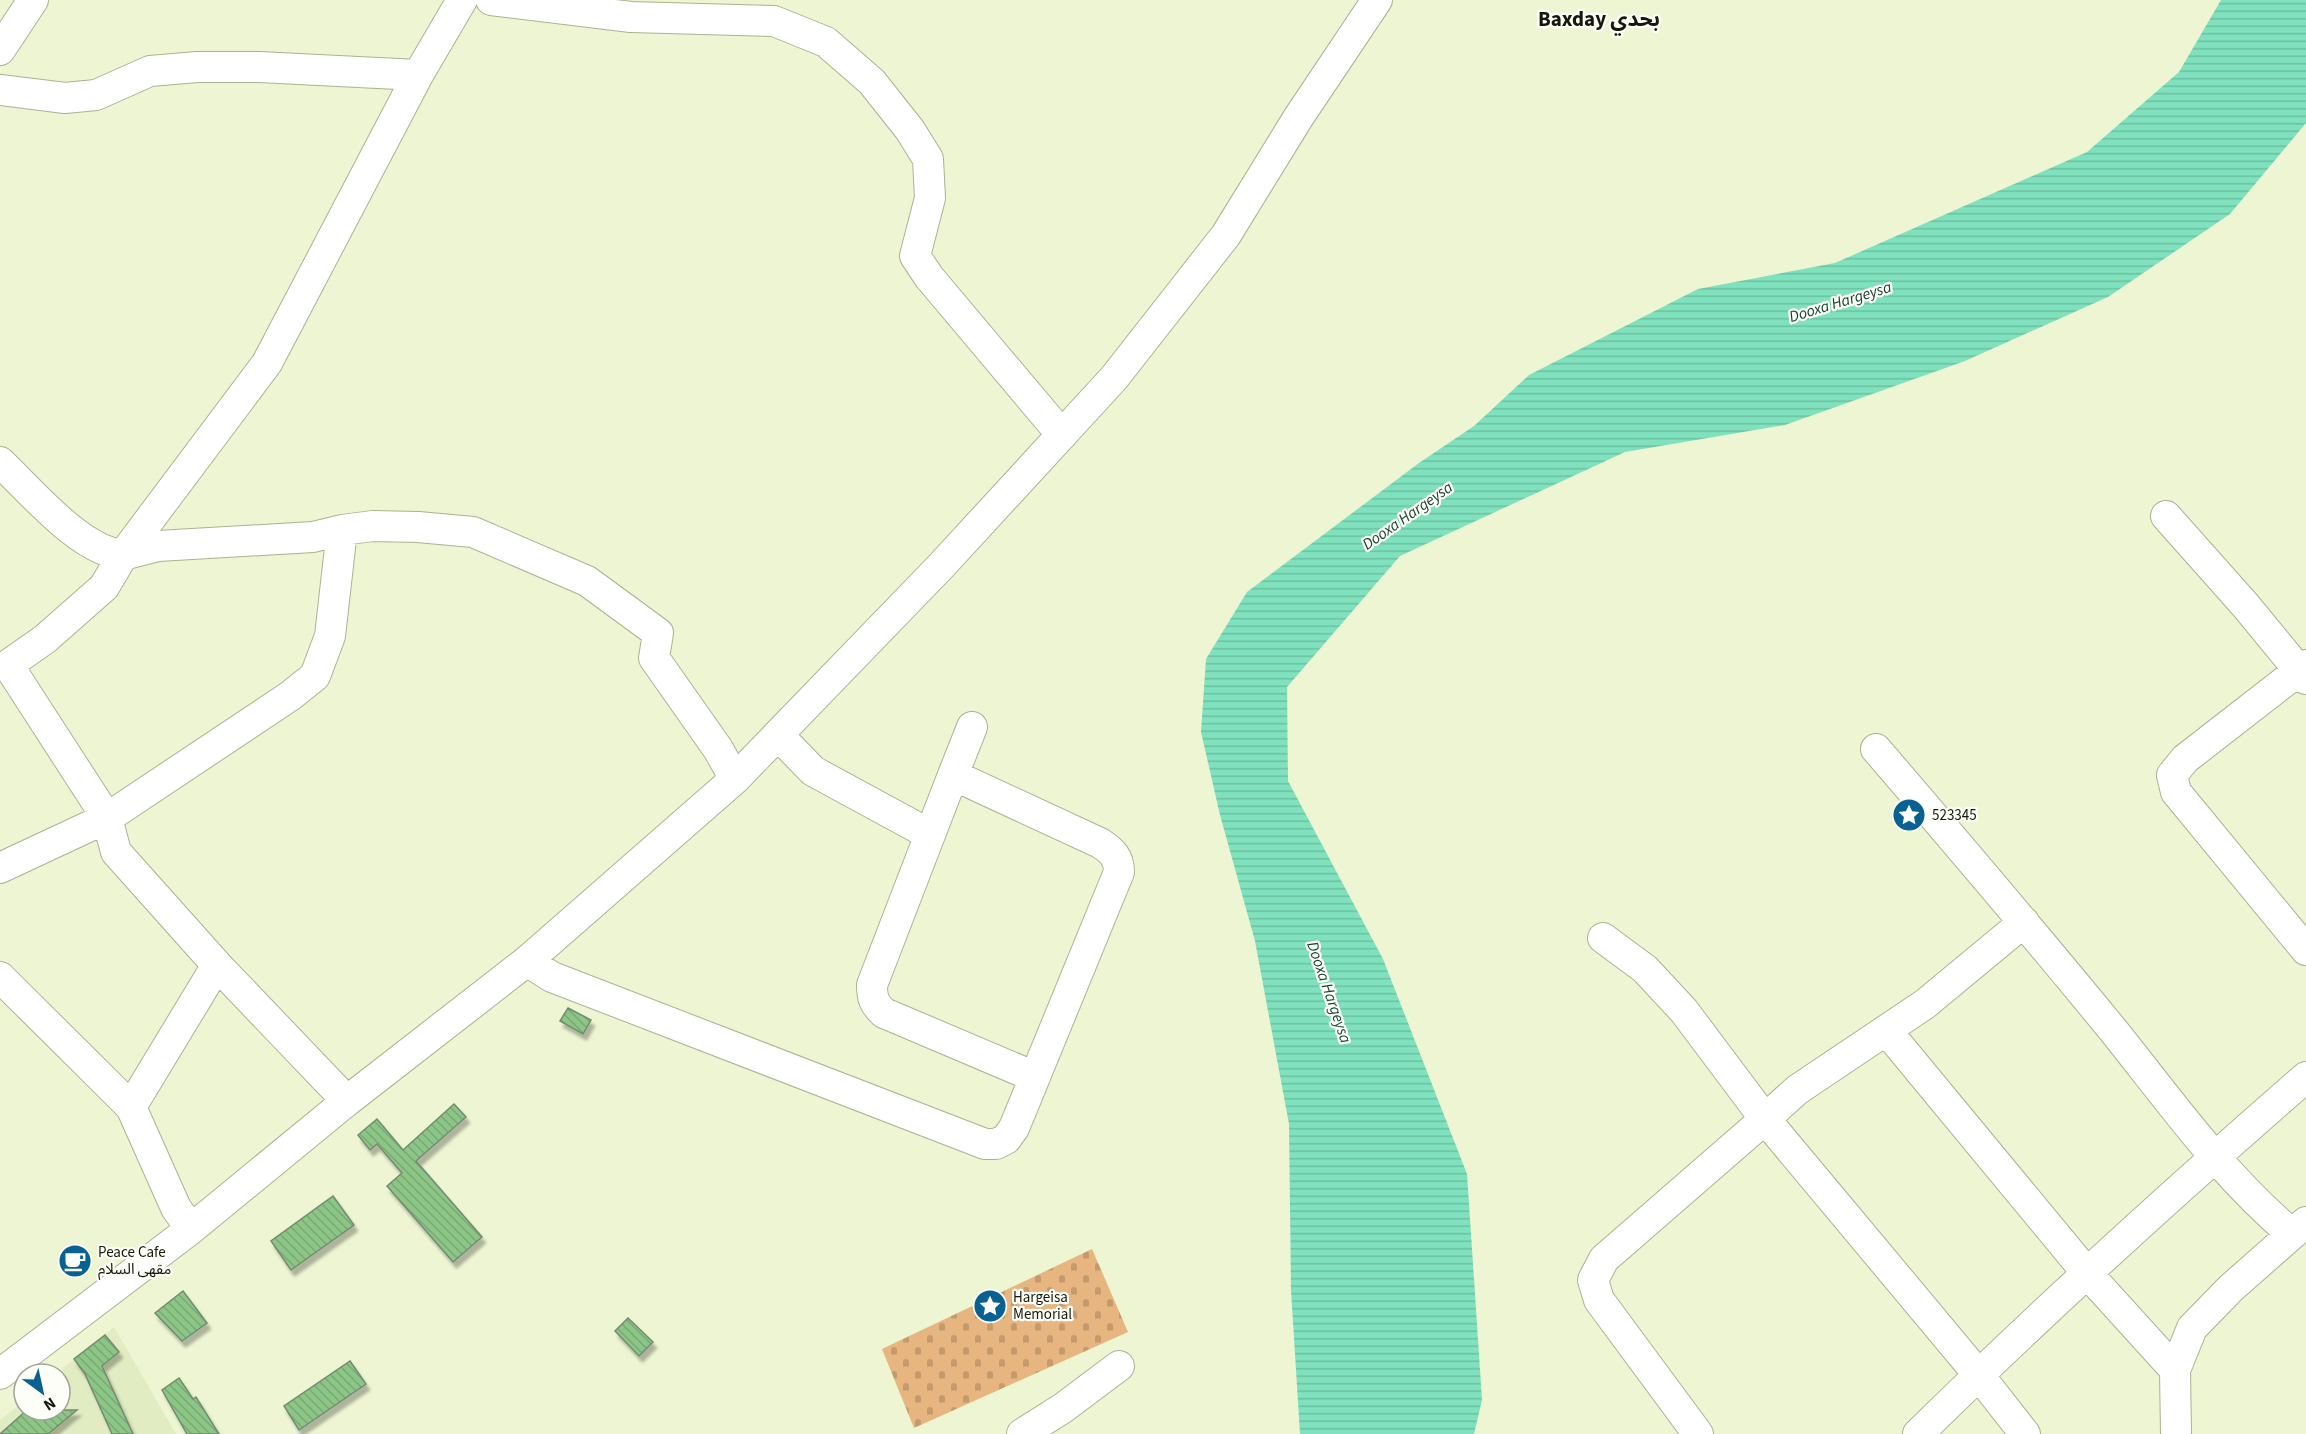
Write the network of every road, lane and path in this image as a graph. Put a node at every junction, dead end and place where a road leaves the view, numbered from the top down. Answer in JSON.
{"nodes":[{"id":1,"x":33,"y":0,"type":"edge"},
{"id":2,"x":462,"y":0,"type":"edge"},
{"id":3,"x":490,"y":0,"type":"edge"},
{"id":4,"x":1377,"y":0,"type":"edge"},
{"id":5,"x":0,"y":50,"type":"edge"},
{"id":6,"x":418,"y":75,"type":"junction"},
{"id":7,"x":0,"y":90,"type":"edge"},
{"id":8,"x":1062,"y":435,"type":"junction"},
{"id":9,"x":0,"y":462,"type":"edge"},
{"id":10,"x":2166,"y":516,"type":"dead end"},
{"id":11,"x":342,"y":530,"type":"junction"},
{"id":12,"x":123,"y":555,"type":"junction"},
{"id":13,"x":4,"y":667,"type":"edge"},
{"id":14,"x":2304,"y":671,"type":"edge"},
{"id":15,"x":972,"y":727,"type":"dead end"},
{"id":16,"x":778,"y":735,"type":"junction"},
{"id":17,"x":1876,"y":749,"type":"dead end"},
{"id":18,"x":953,"y":776,"type":"junction"},
{"id":19,"x":735,"y":779,"type":"junction"},
{"id":20,"x":107,"y":818,"type":"junction"},
{"id":21,"x":929,"y":834,"type":"junction"},
{"id":22,"x":0,"y":868,"type":"edge"},
{"id":23,"x":2024,"y":922,"type":"junction"},
{"id":24,"x":1603,"y":938,"type":"dead end"},
{"id":25,"x":2306,"y":950,"type":"edge"},
{"id":26,"x":527,"y":961,"type":"junction"},
{"id":27,"x":218,"y":965,"type":"junction"},
{"id":28,"x":0,"y":977,"type":"edge"},
{"id":29,"x":1886,"y":1030,"type":"junction"},
{"id":30,"x":1035,"y":1077,"type":"junction"},
{"id":31,"x":2306,"y":1077,"type":"edge"},
{"id":32,"x":346,"y":1101,"type":"junction"},
{"id":33,"x":131,"y":1107,"type":"junction"},
{"id":34,"x":1765,"y":1119,"type":"junction"},
{"id":35,"x":2214,"y":1158,"type":"junction"},
{"id":36,"x":2299,"y":1228,"type":"edge"},
{"id":37,"x":191,"y":1229,"type":"junction"},
{"id":38,"x":2087,"y":1273,"type":"junction"},
{"id":39,"x":1119,"y":1366,"type":"dead end"},
{"id":40,"x":2175,"y":1370,"type":"junction"},
{"id":41,"x":0,"y":1374,"type":"edge"},
{"id":42,"x":1978,"y":1374,"type":"junction"},
{"id":43,"x":1022,"y":1434,"type":"edge"},
{"id":44,"x":1698,"y":1434,"type":"edge"},
{"id":45,"x":1918,"y":1434,"type":"edge"},
{"id":46,"x":2025,"y":1434,"type":"edge"},
{"id":47,"x":2176,"y":1434,"type":"edge"}],
"edges":[{"from":1,"to":5,"type":"street"},
{"from":2,"to":6,"type":"street"},
{"from":3,"to":8,"type":"street"},
{"from":4,"to":8,"type":"street"},
{"from":6,"to":7,"type":"street"},
{"from":6,"to":12,"type":"street"},
{"from":8,"to":16,"type":"street"},
{"from":9,"to":12,"type":"street"},
{"from":10,"to":14,"type":"street"},
{"from":11,"to":12,"type":"street"},
{"from":11,"to":19,"type":"street"},
{"from":11,"to":20,"type":"street"},
{"from":12,"to":13,"type":"street"},
{"from":13,"to":20,"type":"street"},
{"from":14,"to":25,"type":"street"},
{"from":15,"to":18,"type":"street"},
{"from":16,"to":19,"type":"street"},
{"from":16,"to":21,"type":"street"},
{"from":17,"to":23,"type":"street"},
{"from":18,"to":21,"type":"street"},
{"from":18,"to":30,"type":"street"},
{"from":19,"to":26,"type":"street"},
{"from":20,"to":22,"type":"street"},
{"from":20,"to":27,"type":"street"},
{"from":21,"to":30,"type":"street"},
{"from":23,"to":29,"type":"street"},
{"from":23,"to":35,"type":"street"},
{"from":24,"to":34,"type":"street"},
{"from":26,"to":30,"type":"street"},
{"from":26,"to":32,"type":"street"},
{"from":27,"to":32,"type":"street"},
{"from":27,"to":33,"type":"street"},
{"from":28,"to":33,"type":"street"},
{"from":29,"to":34,"type":"street"},
{"from":29,"to":38,"type":"street"},
{"from":31,"to":35,"type":"street"},
{"from":32,"to":37,"type":"street"},
{"from":33,"to":37,"type":"street"},
{"from":34,"to":42,"type":"street"},
{"from":34,"to":44,"type":"street"},
{"from":35,"to":36,"type":"street"},
{"from":35,"to":38,"type":"street"},
{"from":36,"to":40,"type":"street"},
{"from":37,"to":41,"type":"street"},
{"from":38,"to":40,"type":"street"},
{"from":38,"to":42,"type":"street"},
{"from":39,"to":43,"type":"street"},
{"from":40,"to":47,"type":"street"},
{"from":42,"to":45,"type":"street"},
{"from":42,"to":46,"type":"street"}]}
